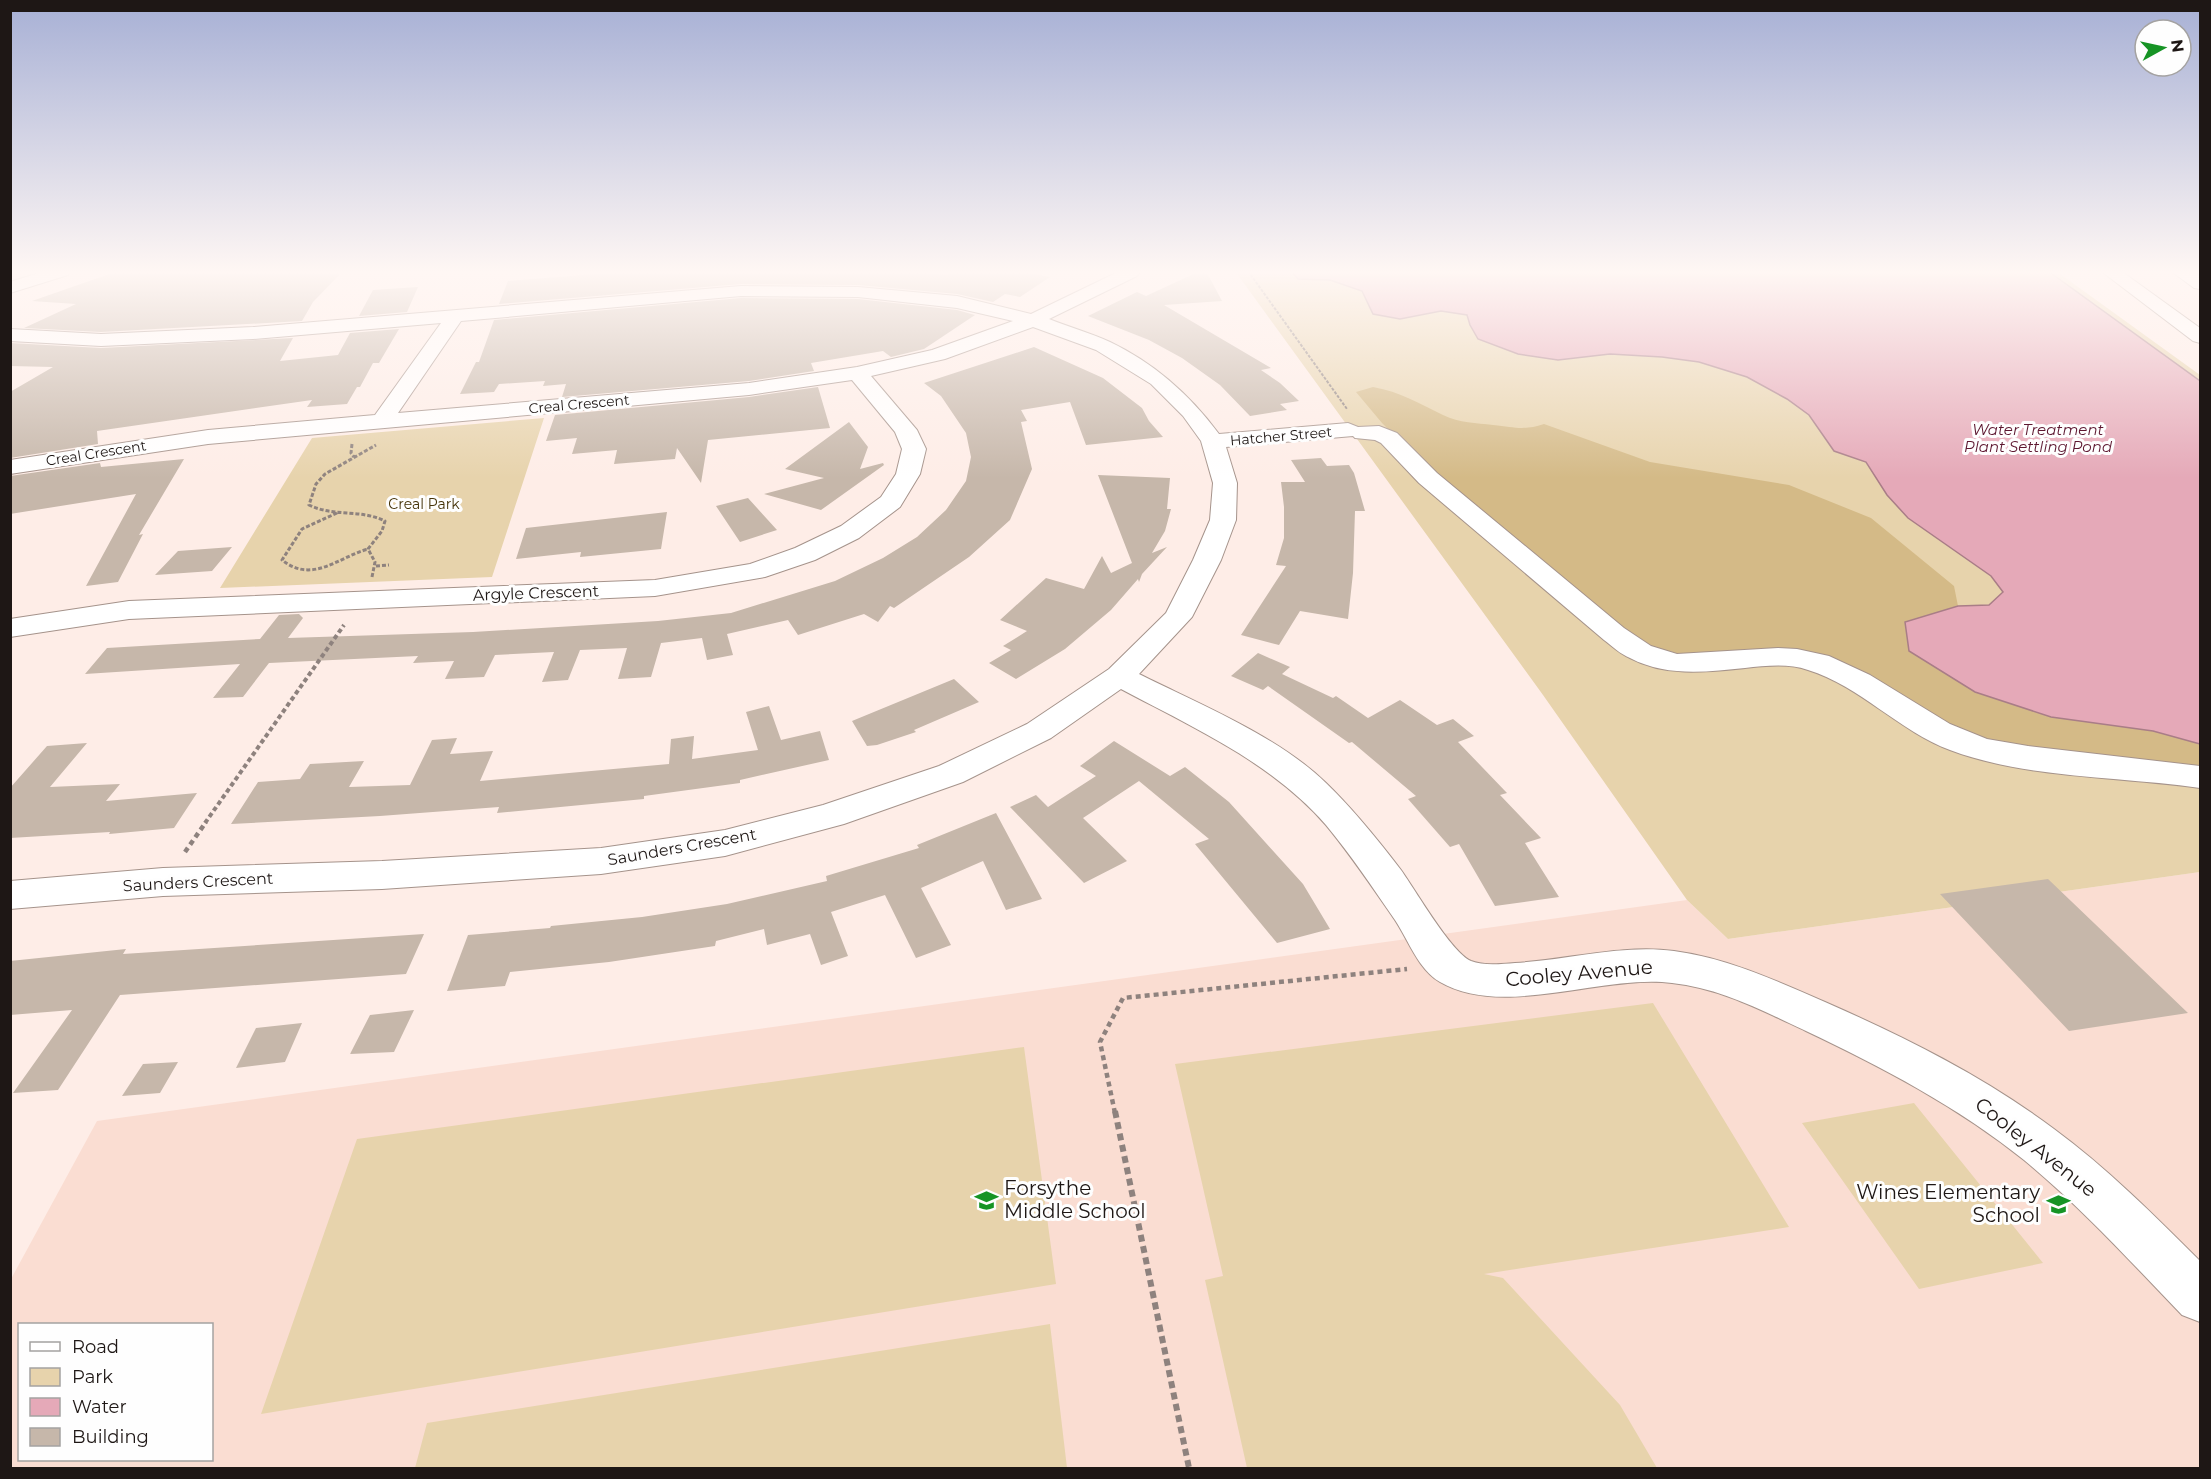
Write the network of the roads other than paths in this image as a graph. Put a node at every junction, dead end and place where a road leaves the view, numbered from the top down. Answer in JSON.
{"nodes":[{"id":1,"x":440,"y":340,"type":"edge"},
{"id":2,"x":979,"y":340,"type":"edge"},
{"id":3,"x":1086,"y":340,"type":"edge"},
{"id":4,"x":857,"y":373,"type":"junction"},
{"id":5,"x":384,"y":431,"type":"junction"},
{"id":6,"x":1213,"y":441,"type":"junction"},
{"id":7,"x":10,"y":467,"type":"edge"},
{"id":8,"x":10,"y":628,"type":"edge"},
{"id":9,"x":1120,"y":676,"type":"junction"},
{"id":10,"x":2200,"y":777,"type":"edge"},
{"id":11,"x":10,"y":896,"type":"edge"},
{"id":12,"x":2200,"y":1297,"type":"edge"}],
"edges":[{"from":1,"to":5,"type":"main road"},
{"from":2,"to":4,"type":"main road","name":"Creal Crescent"},
{"from":3,"to":6,"type":"main road"},
{"from":4,"to":5,"type":"main road","name":"Creal Crescent"},
{"from":4,"to":8,"type":"main road","name":"Argyle Crescent"},
{"from":5,"to":7,"type":"main road","name":"Creal Crescent"},
{"from":6,"to":9,"type":"main road","name":"Saunders Crescent"},
{"from":6,"to":10,"type":"main road","name":"Hatcher Street"},
{"from":9,"to":11,"type":"main road","name":"Saunders Crescent"},
{"from":9,"to":12,"type":"main road","name":"Cooley Avenue"}]}
